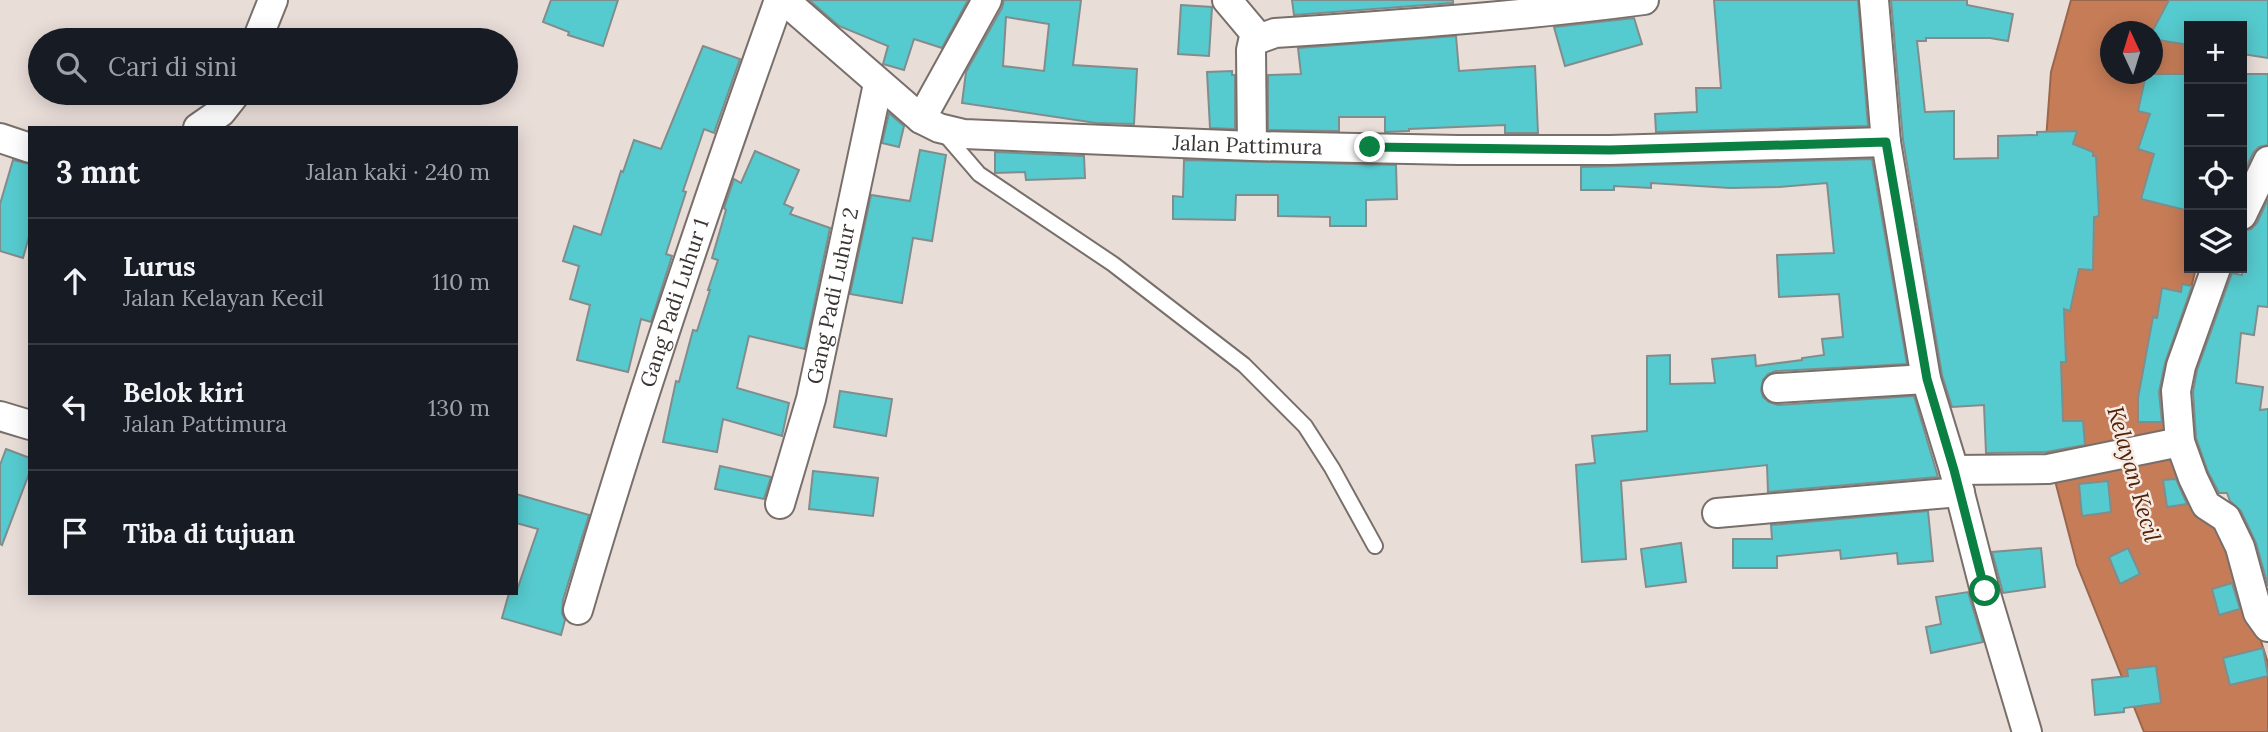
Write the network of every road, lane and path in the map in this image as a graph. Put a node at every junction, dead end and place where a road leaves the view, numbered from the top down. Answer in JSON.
{"nodes":[{"id":1,"x":273,"y":0,"type":"edge"},
{"id":2,"x":779,"y":0,"type":"edge"},
{"id":3,"x":784,"y":0,"type":"edge"},
{"id":4,"x":987,"y":0,"type":"edge"},
{"id":5,"x":1227,"y":0,"type":"edge"},
{"id":6,"x":1644,"y":0,"type":"edge"},
{"id":7,"x":1874,"y":0,"type":"edge"},
{"id":8,"x":262,"y":28,"type":"edge"},
{"id":9,"x":1259,"y":38,"type":"junction"},
{"id":10,"x":878,"y":84,"type":"junction"},
{"id":11,"x":226,"y":105,"type":"edge"},
{"id":12,"x":930,"y":124,"type":"junction"},
{"id":13,"x":201,"y":126,"type":"edge"},
{"id":14,"x":0,"y":138,"type":"edge"},
{"id":15,"x":1886,"y":142,"type":"junction"},
{"id":16,"x":1252,"y":146,"type":"junction"},
{"id":17,"x":28,"y":147,"type":"edge"},
{"id":18,"x":2268,"y":161,"type":"edge"},
{"id":19,"x":2244,"y":210,"type":"edge"},
{"id":20,"x":2214,"y":273,"type":"edge"},
{"id":21,"x":1927,"y":379,"type":"junction"},
{"id":22,"x":1777,"y":388,"type":"dead end"},
{"id":23,"x":0,"y":416,"type":"edge"},
{"id":24,"x":28,"y":424,"type":"edge"},
{"id":25,"x":2176,"y":443,"type":"junction"},
{"id":26,"x":1957,"y":481,"type":"junction"},
{"id":27,"x":780,"y":504,"type":"dead end"},
{"id":28,"x":1717,"y":513,"type":"dead end"},
{"id":29,"x":1375,"y":546,"type":"dead end"},
{"id":30,"x":578,"y":610,"type":"dead end"},
{"id":31,"x":2268,"y":627,"type":"edge"},
{"id":32,"x":2027,"y":732,"type":"edge"}],
"edges":[{"from":1,"to":8,"type":"street"},
{"from":2,"to":30,"type":"street","name":"Gang Padi Luhur 1"},
{"from":3,"to":10,"type":"street","name":"Jalan Pattimura"},
{"from":4,"to":12,"type":"street"},
{"from":5,"to":9,"type":"street"},
{"from":6,"to":9,"type":"street"},
{"from":7,"to":15,"type":"street"},
{"from":9,"to":16,"type":"street"},
{"from":10,"to":12,"type":"street","name":"Jalan Pattimura"},
{"from":10,"to":27,"type":"street","name":"Gang Padi Luhur 2"},
{"from":11,"to":13,"type":"street"},
{"from":12,"to":16,"type":"street","name":"Jalan Pattimura"},
{"from":12,"to":29,"type":"lane"},
{"from":14,"to":17,"type":"street"},
{"from":15,"to":16,"type":"street","name":"Jalan Pattimura"},
{"from":15,"to":21,"type":"street"},
{"from":18,"to":19,"type":"street"},
{"from":20,"to":25,"type":"street"},
{"from":21,"to":22,"type":"street"},
{"from":21,"to":26,"type":"street"},
{"from":23,"to":24,"type":"street"},
{"from":25,"to":26,"type":"street"},
{"from":25,"to":31,"type":"street"},
{"from":26,"to":28,"type":"street"},
{"from":26,"to":32,"type":"street"}]}
